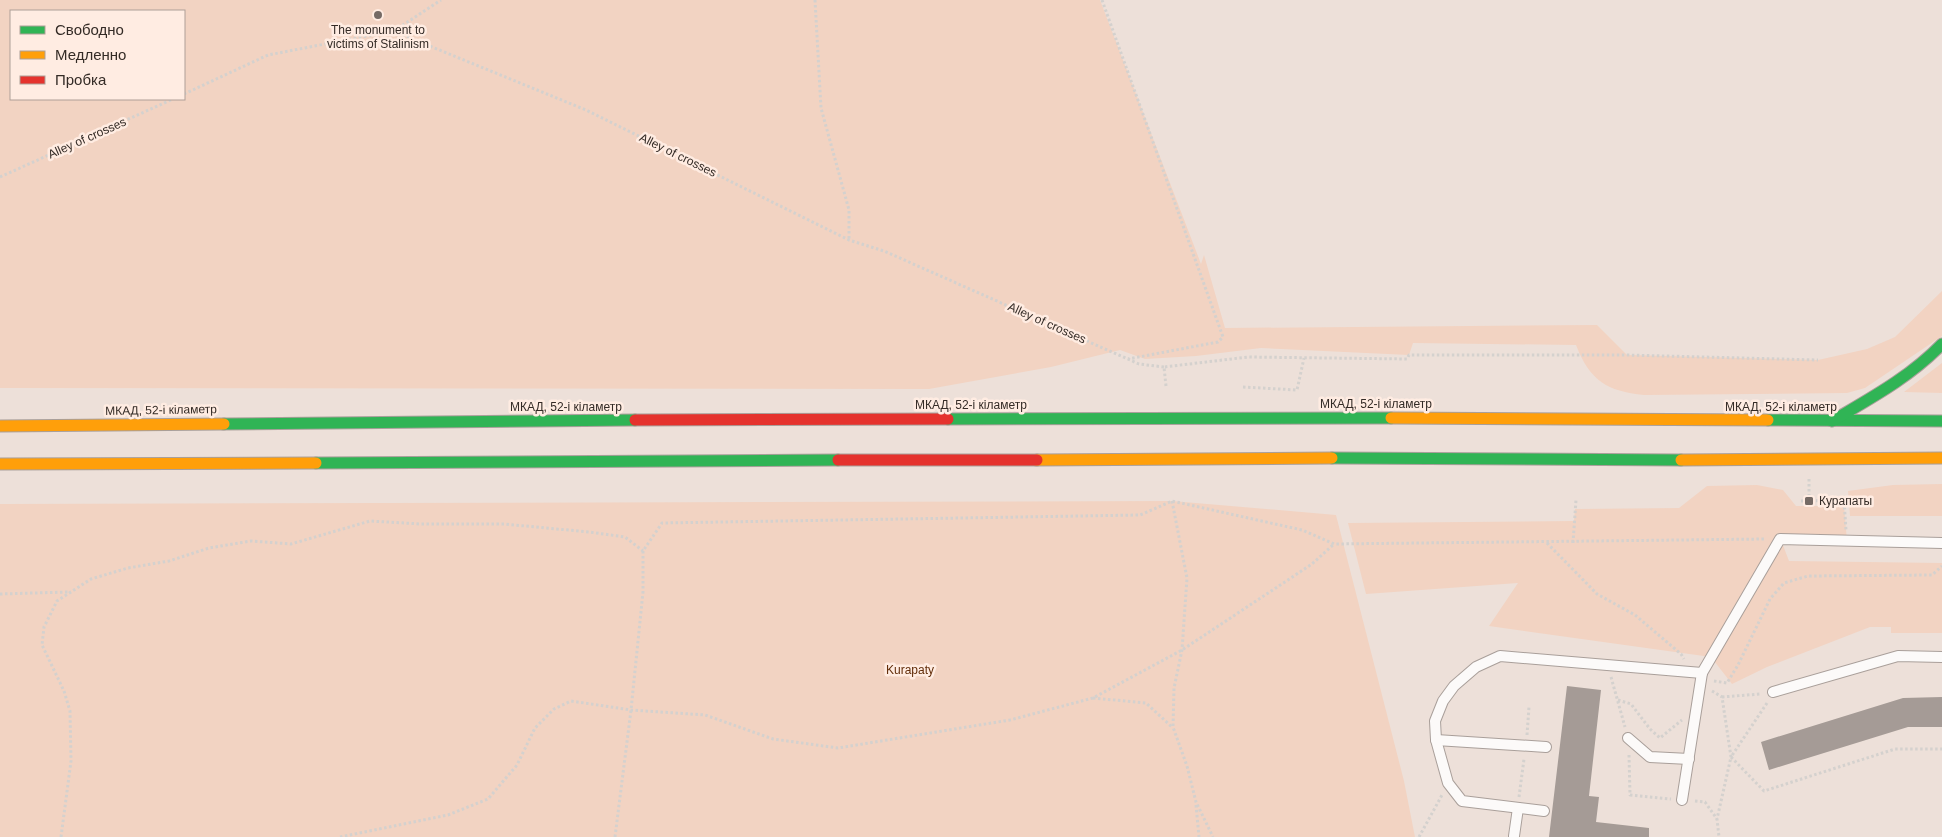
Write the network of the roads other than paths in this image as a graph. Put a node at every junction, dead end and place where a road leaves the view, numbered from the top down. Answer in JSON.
{"nodes":[{"id":1,"x":1942,"y":344,"type":"edge"},
{"id":2,"x":1832,"y":421,"type":"junction"},
{"id":3,"x":1942,"y":421,"type":"edge"},
{"id":4,"x":0,"y":426,"type":"edge"},
{"id":5,"x":1942,"y":458,"type":"edge"},
{"id":6,"x":0,"y":464,"type":"edge"},
{"id":7,"x":1942,"y":543,"type":"edge"},
{"id":8,"x":1942,"y":657,"type":"edge"},
{"id":9,"x":1698,"y":676,"type":"junction"},
{"id":10,"x":1774,"y":692,"type":"road end"},
{"id":11,"x":1628,"y":738,"type":"dead end"},
{"id":12,"x":1436,"y":740,"type":"junction"},
{"id":13,"x":1546,"y":747,"type":"dead end"},
{"id":14,"x":1689,"y":759,"type":"junction"},
{"id":15,"x":1682,"y":800,"type":"road end"},
{"id":16,"x":1518,"y":808,"type":"junction"},
{"id":17,"x":1544,"y":811,"type":"dead end"},
{"id":18,"x":1514,"y":836,"type":"edge"}],
"edges":[{"from":1,"to":2,"type":"highway"},
{"from":2,"to":3,"type":"highway","name":"МКАД, 52-і кіламетр"},
{"from":2,"to":4,"type":"highway","name":"МКАД, 52-і кіламетр"},
{"from":5,"to":6,"type":"highway"},
{"from":7,"to":9,"type":"lane"},
{"from":8,"to":10,"type":"lane"},
{"from":9,"to":12,"type":"lane"},
{"from":9,"to":14,"type":"lane"},
{"from":11,"to":14,"type":"lane"},
{"from":12,"to":13,"type":"lane"},
{"from":12,"to":16,"type":"lane"},
{"from":14,"to":15,"type":"lane"},
{"from":16,"to":17,"type":"lane"},
{"from":16,"to":18,"type":"lane"}]}
